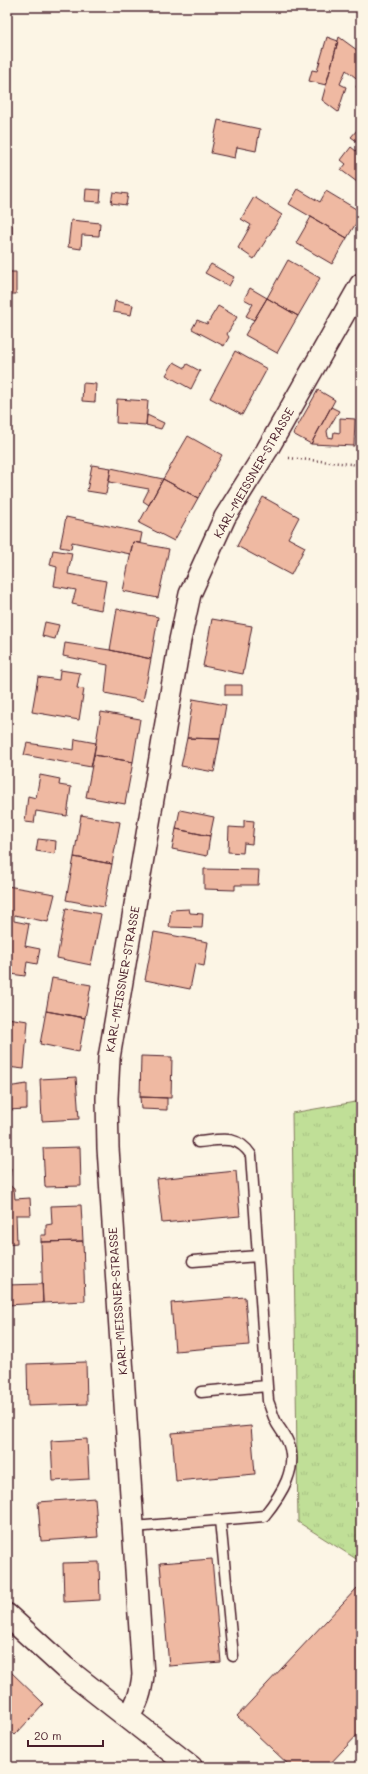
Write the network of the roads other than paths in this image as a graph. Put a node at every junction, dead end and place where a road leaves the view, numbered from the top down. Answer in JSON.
{"nodes":[{"id":1,"x":361,"y":284,"type":"edge"},
{"id":2,"x":198,"y":1142,"type":"dead end"},
{"id":3,"x":258,"y":1256,"type":"junction"},
{"id":4,"x":193,"y":1261,"type":"dead end"},
{"id":5,"x":267,"y":1386,"type":"junction"},
{"id":6,"x":201,"y":1392,"type":"dead end"},
{"id":7,"x":220,"y":1520,"type":"junction"},
{"id":8,"x":134,"y":1527,"type":"junction"},
{"id":9,"x":7,"y":1616,"type":"edge"},
{"id":10,"x":233,"y":1656,"type":"dead end"},
{"id":11,"x":128,"y":1717,"type":"junction"},
{"id":12,"x":190,"y":1767,"type":"edge"}],
"edges":[{"from":1,"to":8,"type":"street","name":"KARL-MEISSNER-STRASSE"},
{"from":2,"to":3,"type":"lane"},
{"from":3,"to":4,"type":"lane"},
{"from":3,"to":5,"type":"lane"},
{"from":5,"to":6,"type":"lane"},
{"from":5,"to":7,"type":"lane"},
{"from":7,"to":8,"type":"lane"},
{"from":7,"to":10,"type":"lane"},
{"from":8,"to":11,"type":"street","name":"KARL-MEISSNER-STRASSE"},
{"from":9,"to":11,"type":"main road"},
{"from":11,"to":12,"type":"main road"}]}
